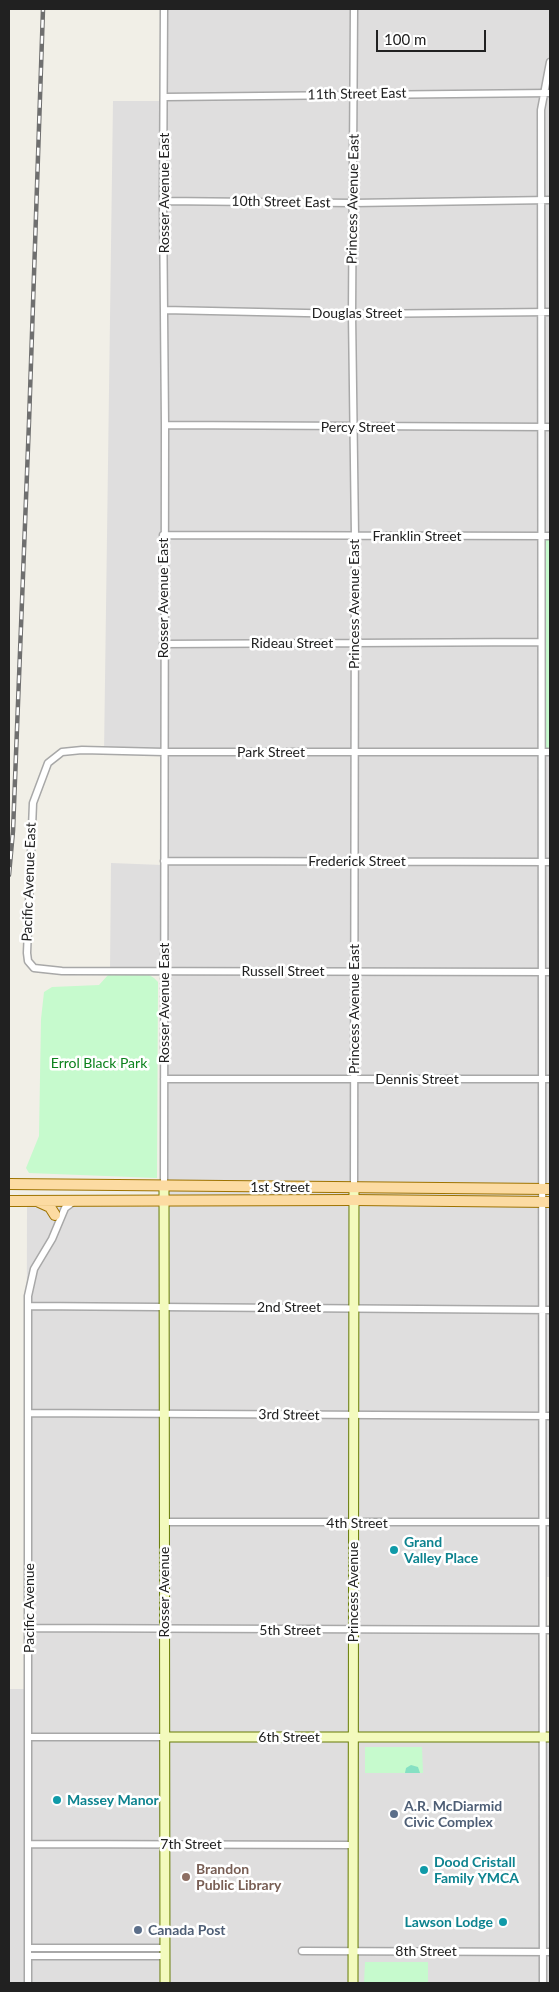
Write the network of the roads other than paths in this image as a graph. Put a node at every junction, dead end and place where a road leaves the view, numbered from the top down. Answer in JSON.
{"nodes":[{"id":1,"x":164,"y":9,"type":"edge"},
{"id":2,"x":354,"y":9,"type":"edge"},
{"id":3,"x":550,"y":62,"type":"edge"},
{"id":4,"x":547,"y":93,"type":"edge"},
{"id":5,"x":354,"y":94,"type":"junction"},
{"id":6,"x":165,"y":97,"type":"junction"},
{"id":7,"x":162,"y":200,"type":"junction"},
{"id":8,"x":541,"y":200,"type":"junction"},
{"id":9,"x":550,"y":200,"type":"edge"},
{"id":10,"x":353,"y":203,"type":"junction"},
{"id":11,"x":164,"y":310,"type":"junction"},
{"id":12,"x":541,"y":312,"type":"junction"},
{"id":13,"x":550,"y":312,"type":"edge"},
{"id":14,"x":352,"y":314,"type":"junction"},
{"id":15,"x":165,"y":425,"type":"junction"},
{"id":16,"x":354,"y":426,"type":"junction"},
{"id":17,"x":542,"y":428,"type":"junction"},
{"id":18,"x":550,"y":428,"type":"edge"},
{"id":19,"x":163,"y":535,"type":"junction"},
{"id":20,"x":355,"y":536,"type":"junction"},
{"id":21,"x":542,"y":536,"type":"junction"},
{"id":22,"x":550,"y":536,"type":"edge"},
{"id":23,"x":541,"y":642,"type":"junction"},
{"id":24,"x":353,"y":643,"type":"junction"},
{"id":25,"x":163,"y":644,"type":"junction"},
{"id":26,"x":164,"y":752,"type":"junction"},
{"id":27,"x":354,"y":752,"type":"junction"},
{"id":28,"x":542,"y":752,"type":"junction"},
{"id":29,"x":550,"y":752,"type":"edge"},
{"id":30,"x":31,"y":812,"type":"joint"},
{"id":31,"x":164,"y":861,"type":"junction"},
{"id":32,"x":354,"y":862,"type":"junction"},
{"id":33,"x":543,"y":862,"type":"junction"},
{"id":34,"x":550,"y":862,"type":"edge"},
{"id":35,"x":27,"y":953,"type":"joint"},
{"id":36,"x":165,"y":971,"type":"junction"},
{"id":37,"x":353,"y":971,"type":"junction"},
{"id":38,"x":547,"y":972,"type":"edge"},
{"id":39,"x":164,"y":1079,"type":"junction"},
{"id":40,"x":354,"y":1079,"type":"junction"},
{"id":41,"x":547,"y":1079,"type":"edge"},
{"id":42,"x":9,"y":1184,"type":"edge"},
{"id":43,"x":164,"y":1186,"type":"junction"},
{"id":44,"x":124,"y":1187,"type":"junction"},
{"id":45,"x":354,"y":1187,"type":"junction"},
{"id":46,"x":547,"y":1189,"type":"edge"},
{"id":47,"x":164,"y":1200,"type":"junction"},
{"id":48,"x":354,"y":1200,"type":"junction"},
{"id":49,"x":9,"y":1201,"type":"edge"},
{"id":50,"x":34,"y":1201,"type":"junction"},
{"id":51,"x":55,"y":1201,"type":"junction"},
{"id":52,"x":80,"y":1201,"type":"junction"},
{"id":53,"x":547,"y":1202,"type":"edge"},
{"id":54,"x":54,"y":1215,"type":"junction"},
{"id":55,"x":52,"y":1238,"type":"junction"},
{"id":56,"x":28,"y":1306,"type":"junction"},
{"id":57,"x":164,"y":1306,"type":"junction"},
{"id":58,"x":354,"y":1308,"type":"junction"},
{"id":59,"x":547,"y":1310,"type":"edge"},
{"id":60,"x":28,"y":1412,"type":"junction"},
{"id":61,"x":165,"y":1414,"type":"junction"},
{"id":62,"x":353,"y":1416,"type":"junction"},
{"id":63,"x":547,"y":1416,"type":"edge"},
{"id":64,"x":165,"y":1522,"type":"junction"},
{"id":65,"x":547,"y":1522,"type":"edge"},
{"id":66,"x":353,"y":1523,"type":"junction"},
{"id":67,"x":29,"y":1628,"type":"junction"},
{"id":68,"x":164,"y":1629,"type":"junction"},
{"id":69,"x":353,"y":1630,"type":"junction"},
{"id":70,"x":547,"y":1630,"type":"edge"},
{"id":71,"x":28,"y":1737,"type":"junction"},
{"id":72,"x":164,"y":1737,"type":"junction"},
{"id":73,"x":353,"y":1737,"type":"junction"},
{"id":74,"x":547,"y":1737,"type":"edge"},
{"id":75,"x":28,"y":1844,"type":"junction"},
{"id":76,"x":164,"y":1844,"type":"junction"},
{"id":77,"x":353,"y":1845,"type":"junction"},
{"id":78,"x":547,"y":1845,"type":"edge"},
{"id":79,"x":28,"y":1948,"type":"junction"},
{"id":80,"x":302,"y":1951,"type":"dead end"},
{"id":81,"x":353,"y":1951,"type":"junction"},
{"id":82,"x":164,"y":1952,"type":"junction"},
{"id":83,"x":546,"y":1952,"type":"edge"},
{"id":84,"x":28,"y":1956,"type":"junction"},
{"id":85,"x":28,"y":1983,"type":"edge"},
{"id":86,"x":164,"y":1983,"type":"edge"},
{"id":87,"x":353,"y":1983,"type":"edge"},
{"id":88,"x":543,"y":1983,"type":"edge"}],
"edges":[{"from":1,"to":6,"type":"street","name":"Rosser Avenue East"},
{"from":2,"to":5,"type":"street","name":"Princess Avenue East"},
{"from":3,"to":4,"type":"street"},
{"from":4,"to":5,"type":"street","name":"11th Street East"},
{"from":4,"to":8,"type":"street"},
{"from":5,"to":6,"type":"street","name":"11th Street East"},
{"from":5,"to":10,"type":"street","name":"Princess Avenue East"},
{"from":6,"to":7,"type":"street","name":"Rosser Avenue East"},
{"from":7,"to":10,"type":"street","name":"10th Street East"},
{"from":7,"to":11,"type":"street","name":"Rosser Avenue East"},
{"from":8,"to":9,"type":"street","name":"10th Street East"},
{"from":8,"to":10,"type":"street","name":"10th Street East"},
{"from":8,"to":12,"type":"street"},
{"from":10,"to":14,"type":"street","name":"Princess Avenue East"},
{"from":11,"to":14,"type":"street","name":"Douglas Street"},
{"from":11,"to":15,"type":"street","name":"Rosser Avenue East"},
{"from":12,"to":13,"type":"street","name":"Douglas Street"},
{"from":12,"to":14,"type":"street","name":"Douglas Street"},
{"from":12,"to":17,"type":"street"},
{"from":14,"to":16,"type":"street","name":"Princess Avenue East"},
{"from":15,"to":16,"type":"street","name":"Percy Street"},
{"from":15,"to":19,"type":"street","name":"Rosser Avenue East"},
{"from":16,"to":17,"type":"street","name":"Percy Street"},
{"from":16,"to":20,"type":"street","name":"Princess Avenue East"},
{"from":17,"to":18,"type":"street","name":"Percy Street"},
{"from":17,"to":21,"type":"street"},
{"from":19,"to":20,"type":"street","name":"Franklin Street"},
{"from":19,"to":25,"type":"street","name":"Rosser Avenue East"},
{"from":20,"to":21,"type":"street","name":"Franklin Street"},
{"from":20,"to":24,"type":"street","name":"Princess Avenue East"},
{"from":21,"to":22,"type":"street","name":"Franklin Street"},
{"from":21,"to":23,"type":"street"},
{"from":23,"to":24,"type":"street","name":"Rideau Street"},
{"from":23,"to":28,"type":"street"},
{"from":24,"to":25,"type":"street","name":"Rideau Street"},
{"from":24,"to":27,"type":"street","name":"Princess Avenue East"},
{"from":25,"to":26,"type":"street","name":"Rosser Avenue East"},
{"from":26,"to":27,"type":"street","name":"Park Street"},
{"from":26,"to":30,"type":"street","name":"Park Street"},
{"from":26,"to":31,"type":"street","name":"Rosser Avenue East"},
{"from":27,"to":28,"type":"street","name":"Park Street"},
{"from":27,"to":32,"type":"street","name":"Princess Avenue East"},
{"from":28,"to":29,"type":"street","name":"Park Street"},
{"from":28,"to":33,"type":"street"},
{"from":30,"to":35,"type":"street","name":"Pacific Avenue East"},
{"from":31,"to":32,"type":"street","name":"Frederick Street"},
{"from":31,"to":36,"type":"street","name":"Rosser Avenue East"},
{"from":32,"to":33,"type":"street","name":"Frederick Street"},
{"from":32,"to":37,"type":"street","name":"Princess Avenue East"},
{"from":33,"to":34,"type":"street","name":"Frederick Street"},
{"from":33,"to":38,"type":"street"},
{"from":35,"to":36,"type":"street","name":"Russell Street"},
{"from":36,"to":37,"type":"street","name":"Russell Street"},
{"from":36,"to":39,"type":"street","name":"Rosser Avenue East"},
{"from":37,"to":38,"type":"street","name":"Russell Street"},
{"from":37,"to":40,"type":"street","name":"Princess Avenue East"},
{"from":38,"to":41,"type":"street"},
{"from":39,"to":40,"type":"street","name":"Dennis Street"},
{"from":39,"to":43,"type":"street","name":"Rosser Avenue East"},
{"from":40,"to":41,"type":"street","name":"Dennis Street"},
{"from":40,"to":45,"type":"street","name":"Princess Avenue East"},
{"from":41,"to":46,"type":"street"},
{"from":42,"to":44,"type":"main road","name":"1st Street"},
{"from":43,"to":44,"type":"main road","name":"1st Street"},
{"from":43,"to":45,"type":"main road","name":"1st Street"},
{"from":43,"to":47,"type":"street","name":"Rosser Avenue"},
{"from":44,"to":51,"type":"main road"},
{"from":45,"to":46,"type":"main road","name":"1st Street"},
{"from":45,"to":48,"type":"street","name":"Princess Avenue East"},
{"from":46,"to":53,"type":"street"},
{"from":47,"to":48,"type":"main road","name":"1st Street"},
{"from":47,"to":52,"type":"main road","name":"1st Street"},
{"from":47,"to":57,"type":"street","name":"Rosser Avenue"},
{"from":48,"to":53,"type":"main road","name":"1st Street"},
{"from":48,"to":58,"type":"street","name":"Princess Avenue"},
{"from":49,"to":50,"type":"main road","name":"1st Street"},
{"from":50,"to":51,"type":"main road","name":"1st Street"},
{"from":50,"to":54,"type":"main road"},
{"from":51,"to":52,"type":"main road","name":"1st Street"},
{"from":51,"to":54,"type":"street","name":"Pacific Avenue"},
{"from":52,"to":55,"type":"street","name":"Pacific Avenue"},
{"from":53,"to":59,"type":"street"},
{"from":54,"to":55,"type":"street","name":"Pacific Avenue"},
{"from":55,"to":56,"type":"street","name":"Pacific Avenue"},
{"from":56,"to":57,"type":"street","name":"2nd Street"},
{"from":56,"to":60,"type":"street","name":"Pacific Avenue"},
{"from":57,"to":58,"type":"street","name":"2nd Street"},
{"from":57,"to":61,"type":"street","name":"Rosser Avenue"},
{"from":58,"to":59,"type":"street","name":"2nd Street"},
{"from":58,"to":62,"type":"street","name":"Princess Avenue"},
{"from":59,"to":63,"type":"street"},
{"from":60,"to":61,"type":"street","name":"3rd Street"},
{"from":60,"to":67,"type":"street","name":"Pacific Avenue"},
{"from":61,"to":62,"type":"street","name":"3rd Street"},
{"from":61,"to":64,"type":"street","name":"Rosser Avenue"},
{"from":62,"to":63,"type":"street","name":"3rd Street"},
{"from":62,"to":66,"type":"street","name":"Princess Avenue"},
{"from":63,"to":65,"type":"street"},
{"from":64,"to":66,"type":"street","name":"4th Street"},
{"from":64,"to":68,"type":"street","name":"Rosser Avenue"},
{"from":65,"to":66,"type":"street","name":"4th Street"},
{"from":65,"to":70,"type":"street"},
{"from":66,"to":69,"type":"street","name":"Princess Avenue"},
{"from":67,"to":68,"type":"street","name":"5th Street"},
{"from":67,"to":71,"type":"street","name":"Pacific Avenue"},
{"from":68,"to":69,"type":"street","name":"5th Street"},
{"from":68,"to":72,"type":"street","name":"Rosser Avenue"},
{"from":69,"to":70,"type":"street","name":"5th Street"},
{"from":69,"to":73,"type":"street","name":"Princess Avenue"},
{"from":70,"to":74,"type":"street"},
{"from":71,"to":72,"type":"street","name":"6th Street"},
{"from":71,"to":75,"type":"street","name":"Pacific Avenue"},
{"from":72,"to":73,"type":"street","name":"6th Street"},
{"from":72,"to":76,"type":"street","name":"Rosser Avenue"},
{"from":73,"to":74,"type":"street","name":"6th Street"},
{"from":73,"to":77,"type":"street","name":"Princess Avenue"},
{"from":74,"to":78,"type":"street"},
{"from":75,"to":76,"type":"street","name":"7th Street"},
{"from":75,"to":79,"type":"street","name":"Pacific Avenue"},
{"from":76,"to":77,"type":"street","name":"7th Street"},
{"from":76,"to":82,"type":"street","name":"Rosser Avenue"},
{"from":77,"to":81,"type":"street","name":"Princess Avenue"},
{"from":78,"to":83,"type":"street"},
{"from":79,"to":82,"type":"street"},
{"from":79,"to":84,"type":"street","name":"Pacific Avenue"},
{"from":80,"to":81,"type":"street","name":"8th Street"},
{"from":81,"to":83,"type":"street","name":"8th Street"},
{"from":81,"to":87,"type":"street","name":"Princess Avenue"},
{"from":82,"to":84,"type":"street"},
{"from":82,"to":86,"type":"street","name":"Rosser Avenue"},
{"from":83,"to":88,"type":"street"},
{"from":84,"to":85,"type":"street","name":"Pacific Avenue"}]}
